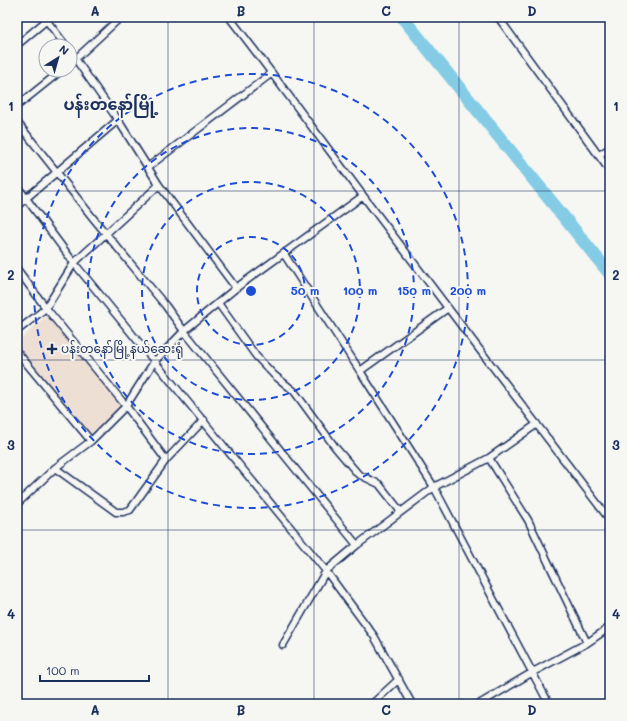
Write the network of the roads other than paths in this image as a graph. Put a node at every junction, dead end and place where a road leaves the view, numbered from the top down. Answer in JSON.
{"nodes":[{"id":1,"x":121,"y":17,"type":"edge"},
{"id":2,"x":229,"y":17,"type":"edge"},
{"id":3,"x":498,"y":17,"type":"edge"},
{"id":4,"x":607,"y":17,"type":"edge"},
{"id":5,"x":45,"y":18,"type":"edge"},
{"id":6,"x":610,"y":21,"type":"edge"},
{"id":7,"x":60,"y":38,"type":"edge"},
{"id":8,"x":17,"y":45,"type":"edge"},
{"id":9,"x":78,"y":57,"type":"edge"},
{"id":10,"x":78,"y":62,"type":"edge"},
{"id":11,"x":272,"y":73,"type":"junction"},
{"id":12,"x":52,"y":78,"type":"edge"},
{"id":13,"x":17,"y":106,"type":"edge"},
{"id":14,"x":118,"y":120,"type":"junction"},
{"id":15,"x":17,"y":122,"type":"edge"},
{"id":16,"x":610,"y":148,"type":"edge"},
{"id":17,"x":599,"y":155,"type":"junction"},
{"id":18,"x":148,"y":167,"type":"junction"},
{"id":19,"x":610,"y":170,"type":"edge"},
{"id":20,"x":57,"y":172,"type":"junction"},
{"id":21,"x":159,"y":185,"type":"junction"},
{"id":22,"x":17,"y":186,"type":"edge"},
{"id":23,"x":363,"y":196,"type":"junction"},
{"id":24,"x":26,"y":198,"type":"junction"},
{"id":25,"x":17,"y":206,"type":"edge"},
{"id":26,"x":106,"y":233,"type":"junction"},
{"id":27,"x":284,"y":254,"type":"junction"},
{"id":28,"x":74,"y":263,"type":"junction"},
{"id":29,"x":17,"y":269,"type":"edge"},
{"id":30,"x":236,"y":288,"type":"junction"},
{"id":31,"x":218,"y":304,"type":"junction"},
{"id":32,"x":46,"y":308,"type":"junction"},
{"id":33,"x":448,"y":308,"type":"junction"},
{"id":34,"x":184,"y":331,"type":"junction"},
{"id":35,"x":17,"y":332,"type":"edge"},
{"id":36,"x":17,"y":352,"type":"edge"},
{"id":37,"x":154,"y":362,"type":"junction"},
{"id":38,"x":360,"y":370,"type":"junction"},
{"id":39,"x":126,"y":406,"type":"junction"},
{"id":40,"x":204,"y":420,"type":"junction"},
{"id":41,"x":537,"y":424,"type":"junction"},
{"id":42,"x":91,"y":441,"type":"junction"},
{"id":43,"x":489,"y":458,"type":"junction"},
{"id":44,"x":166,"y":460,"type":"junction"},
{"id":45,"x":55,"y":468,"type":"junction"},
{"id":46,"x":434,"y":487,"type":"junction"},
{"id":47,"x":18,"y":503,"type":"dead end"},
{"id":48,"x":401,"y":512,"type":"junction"},
{"id":49,"x":610,"y":520,"type":"edge"},
{"id":50,"x":357,"y":545,"type":"junction"},
{"id":51,"x":326,"y":571,"type":"junction"},
{"id":52,"x":610,"y":627,"type":"edge"},
{"id":53,"x":587,"y":642,"type":"junction"},
{"id":54,"x":283,"y":645,"type":"dead end"},
{"id":55,"x":533,"y":672,"type":"junction"},
{"id":56,"x":399,"y":679,"type":"junction"},
{"id":57,"x":372,"y":704,"type":"edge"},
{"id":58,"x":412,"y":704,"type":"edge"},
{"id":59,"x":479,"y":704,"type":"edge"},
{"id":60,"x":549,"y":704,"type":"edge"}],
"edges":[{"from":1,"to":9,"type":"street"},
{"from":2,"to":11,"type":"street"},
{"from":3,"to":17,"type":"street"},
{"from":4,"to":6,"type":"street"},
{"from":5,"to":7,"type":"street"},
{"from":5,"to":8,"type":"street"},
{"from":10,"to":14,"type":"street"},
{"from":11,"to":18,"type":"street"},
{"from":11,"to":23,"type":"street"},
{"from":12,"to":13,"type":"street"},
{"from":14,"to":18,"type":"street"},
{"from":14,"to":20,"type":"street"},
{"from":15,"to":20,"type":"street"},
{"from":16,"to":17,"type":"street"},
{"from":17,"to":19,"type":"street"},
{"from":18,"to":21,"type":"street"},
{"from":20,"to":24,"type":"street"},
{"from":20,"to":26,"type":"street"},
{"from":21,"to":26,"type":"street"},
{"from":21,"to":30,"type":"street"},
{"from":22,"to":24,"type":"street"},
{"from":23,"to":27,"type":"street"},
{"from":23,"to":33,"type":"street"},
{"from":24,"to":25,"type":"street"},
{"from":24,"to":28,"type":"street"},
{"from":26,"to":28,"type":"street"},
{"from":26,"to":34,"type":"street"},
{"from":27,"to":30,"type":"street"},
{"from":27,"to":38,"type":"street"},
{"from":28,"to":32,"type":"street"},
{"from":28,"to":37,"type":"street"},
{"from":29,"to":32,"type":"street"},
{"from":30,"to":31,"type":"street"},
{"from":31,"to":34,"type":"street"},
{"from":31,"to":48,"type":"street"},
{"from":32,"to":35,"type":"street"},
{"from":32,"to":39,"type":"street"},
{"from":33,"to":38,"type":"street"},
{"from":33,"to":41,"type":"street"},
{"from":34,"to":37,"type":"street"},
{"from":34,"to":50,"type":"street"},
{"from":36,"to":42,"type":"street"},
{"from":37,"to":39,"type":"street"},
{"from":37,"to":40,"type":"street"},
{"from":38,"to":46,"type":"street"},
{"from":39,"to":42,"type":"street"},
{"from":39,"to":44,"type":"street"},
{"from":40,"to":44,"type":"street"},
{"from":40,"to":51,"type":"street"},
{"from":41,"to":43,"type":"street"},
{"from":41,"to":49,"type":"street"},
{"from":42,"to":45,"type":"street"},
{"from":43,"to":46,"type":"street"},
{"from":43,"to":53,"type":"street"},
{"from":44,"to":45,"type":"street"},
{"from":45,"to":47,"type":"street"},
{"from":46,"to":48,"type":"street"},
{"from":46,"to":55,"type":"street"},
{"from":48,"to":50,"type":"street"},
{"from":50,"to":51,"type":"street"},
{"from":51,"to":54,"type":"street"},
{"from":51,"to":56,"type":"street"},
{"from":52,"to":53,"type":"street"},
{"from":53,"to":55,"type":"street"},
{"from":55,"to":59,"type":"street"},
{"from":55,"to":60,"type":"street"},
{"from":56,"to":57,"type":"street"},
{"from":56,"to":58,"type":"street"}]}
